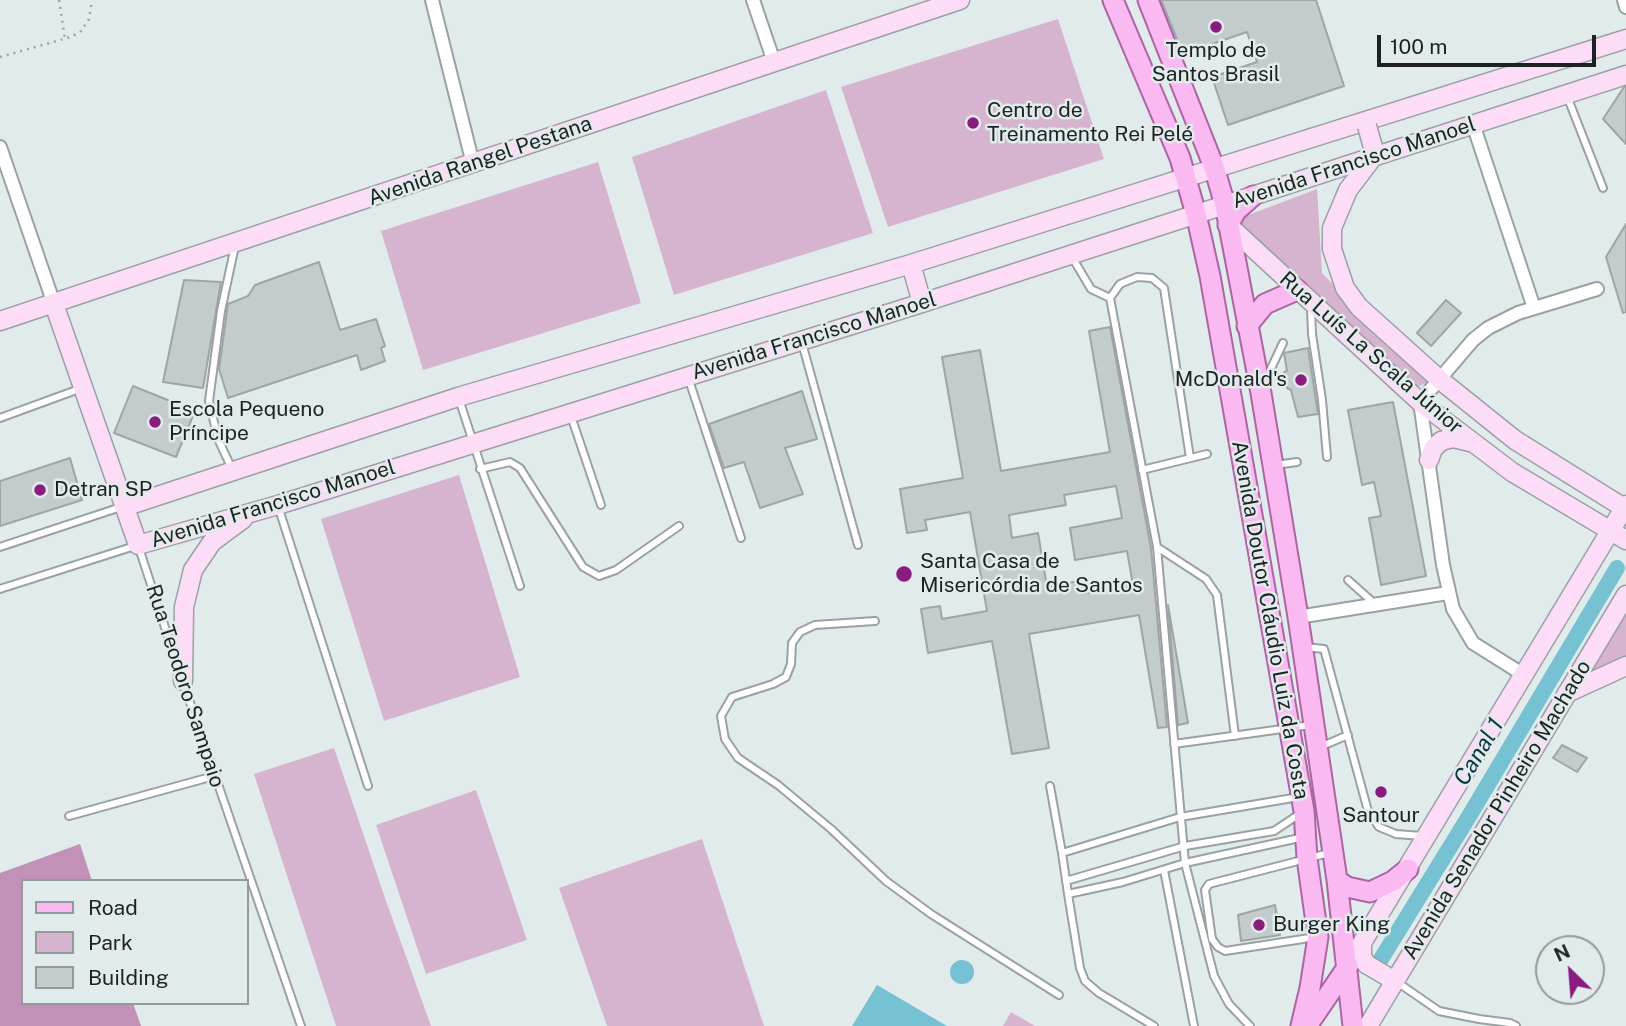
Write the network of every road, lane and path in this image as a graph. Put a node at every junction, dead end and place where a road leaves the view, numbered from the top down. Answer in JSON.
{"nodes":[{"id":1,"x":59,"y":0,"type":"edge"},
{"id":2,"x":92,"y":0,"type":"edge"},
{"id":3,"x":432,"y":0,"type":"edge"},
{"id":4,"x":753,"y":0,"type":"edge"},
{"id":5,"x":960,"y":0,"type":"edge"},
{"id":6,"x":1113,"y":0,"type":"edge"},
{"id":7,"x":1148,"y":0,"type":"edge"},
{"id":8,"x":65,"y":39,"type":"junction"},
{"id":9,"x":1626,"y":39,"type":"edge"},
{"id":10,"x":0,"y":57,"type":"edge"},
{"id":11,"x":774,"y":62,"type":"junction"},
{"id":12,"x":1626,"y":75,"type":"edge"},
{"id":13,"x":1567,"y":94,"type":"junction"},
{"id":14,"x":1366,"y":124,"type":"junction"},
{"id":15,"x":1473,"y":124,"type":"junction"},
{"id":16,"x":0,"y":147,"type":"edge"},
{"id":17,"x":1374,"y":153,"type":"junction"},
{"id":18,"x":473,"y":164,"type":"junction"},
{"id":19,"x":1214,"y":167,"type":"junction"},
{"id":20,"x":1187,"y":176,"type":"junction"},
{"id":21,"x":1603,"y":188,"type":"dead end"},
{"id":22,"x":1253,"y":196,"type":"junction"},
{"id":23,"x":1211,"y":209,"type":"junction"},
{"id":24,"x":1228,"y":225,"type":"junction"},
{"id":25,"x":235,"y":243,"type":"junction"},
{"id":26,"x":1071,"y":255,"type":"junction"},
{"id":27,"x":911,"y":266,"type":"junction"},
{"id":28,"x":1597,"y":289,"type":"dead end"},
{"id":29,"x":1304,"y":297,"type":"junction"},
{"id":30,"x":1110,"y":298,"type":"junction"},
{"id":31,"x":921,"y":299,"type":"junction"},
{"id":32,"x":54,"y":304,"type":"junction"},
{"id":33,"x":1534,"y":308,"type":"junction"},
{"id":34,"x":0,"y":321,"type":"edge"},
{"id":35,"x":1248,"y":326,"type":"junction"},
{"id":36,"x":801,"y":341,"type":"junction"},
{"id":37,"x":1283,"y":344,"type":"dead end"},
{"id":38,"x":688,"y":375,"type":"junction"},
{"id":39,"x":1439,"y":379,"type":"junction"},
{"id":40,"x":84,"y":388,"type":"junction"},
{"id":41,"x":1261,"y":393,"type":"junction"},
{"id":42,"x":1420,"y":402,"type":"junction"},
{"id":43,"x":460,"y":404,"type":"junction"},
{"id":44,"x":571,"y":414,"type":"junction"},
{"id":45,"x":0,"y":418,"type":"edge"},
{"id":46,"x":471,"y":437,"type":"junction"},
{"id":47,"x":1476,"y":445,"type":"junction"},
{"id":48,"x":1207,"y":454,"type":"dead end"},
{"id":49,"x":1327,"y":457,"type":"dead end"},
{"id":50,"x":1190,"y":458,"type":"junction"},
{"id":51,"x":1429,"y":460,"type":"junction"},
{"id":52,"x":1297,"y":462,"type":"dead end"},
{"id":53,"x":1273,"y":465,"type":"junction"},
{"id":54,"x":480,"y":468,"type":"junction"},
{"id":55,"x":1142,"y":470,"type":"junction"},
{"id":56,"x":233,"y":471,"type":"junction"},
{"id":57,"x":278,"y":505,"type":"junction"},
{"id":58,"x":601,"y":505,"type":"dead end"},
{"id":59,"x":1625,"y":507,"type":"edge"},
{"id":60,"x":258,"y":509,"type":"junction"},
{"id":61,"x":125,"y":510,"type":"junction"},
{"id":62,"x":678,"y":526,"type":"dead end"},
{"id":63,"x":1610,"y":531,"type":"junction"},
{"id":64,"x":741,"y":538,"type":"dead end"},
{"id":65,"x":136,"y":539,"type":"junction"},
{"id":66,"x":1626,"y":540,"type":"edge"},
{"id":67,"x":858,"y":545,"type":"dead end"},
{"id":68,"x":0,"y":547,"type":"edge"},
{"id":69,"x":1157,"y":547,"type":"junction"},
{"id":70,"x":1348,"y":580,"type":"dead end"},
{"id":71,"x":520,"y":586,"type":"dead end"},
{"id":72,"x":0,"y":589,"type":"edge"},
{"id":73,"x":1448,"y":593,"type":"junction"},
{"id":74,"x":1626,"y":595,"type":"edge"},
{"id":75,"x":1376,"y":605,"type":"junction"},
{"id":76,"x":1298,"y":617,"type":"junction"},
{"id":77,"x":875,"y":621,"type":"dead end"},
{"id":78,"x":1303,"y":647,"type":"junction"},
{"id":79,"x":1626,"y":666,"type":"edge"},
{"id":80,"x":1524,"y":675,"type":"junction"},
{"id":81,"x":183,"y":681,"type":"junction"},
{"id":82,"x":1567,"y":693,"type":"junction"},
{"id":83,"x":1314,"y":725,"type":"junction"},
{"id":84,"x":1290,"y":728,"type":"junction"},
{"id":85,"x":1348,"y":735,"type":"junction"},
{"id":86,"x":1235,"y":736,"type":"junction"},
{"id":87,"x":1174,"y":744,"type":"junction"},
{"id":88,"x":1318,"y":748,"type":"junction"},
{"id":89,"x":214,"y":776,"type":"junction"},
{"id":90,"x":368,"y":786,"type":"dead end"},
{"id":91,"x":1051,"y":786,"type":"dead end"},
{"id":92,"x":1303,"y":804,"type":"junction"},
{"id":93,"x":69,"y":816,"type":"dead end"},
{"id":94,"x":1180,"y":817,"type":"junction"},
{"id":95,"x":1306,"y":836,"type":"junction"},
{"id":96,"x":1427,"y":837,"type":"junction"},
{"id":97,"x":1185,"y":846,"type":"junction"},
{"id":98,"x":1333,"y":852,"type":"junction"},
{"id":99,"x":1062,"y":853,"type":"junction"},
{"id":100,"x":1307,"y":858,"type":"junction"},
{"id":101,"x":1185,"y":863,"type":"junction"},
{"id":102,"x":1408,"y":869,"type":"junction"},
{"id":103,"x":1164,"y":870,"type":"junction"},
{"id":104,"x":1337,"y":880,"type":"junction"},
{"id":105,"x":1066,"y":881,"type":"junction"},
{"id":106,"x":1068,"y":894,"type":"junction"},
{"id":107,"x":1318,"y":937,"type":"junction"},
{"id":108,"x":1362,"y":946,"type":"junction"},
{"id":109,"x":1348,"y":966,"type":"junction"},
{"id":110,"x":1395,"y":981,"type":"junction"},
{"id":111,"x":1059,"y":995,"type":"dead end"},
{"id":112,"x":301,"y":1026,"type":"edge"},
{"id":113,"x":1154,"y":1026,"type":"edge"},
{"id":114,"x":1194,"y":1026,"type":"edge"},
{"id":115,"x":1250,"y":1026,"type":"edge"},
{"id":116,"x":1301,"y":1026,"type":"edge"},
{"id":117,"x":1307,"y":1026,"type":"edge"},
{"id":118,"x":1353,"y":1026,"type":"edge"},
{"id":119,"x":1368,"y":1026,"type":"edge"},
{"id":120,"x":1516,"y":1026,"type":"edge"}],
"edges":[{"from":1,"to":8,"type":"path"},
{"from":2,"to":8,"type":"path"},
{"from":3,"to":18,"type":"street"},
{"from":4,"to":11,"type":"street"},
{"from":5,"to":11,"type":"street","name":"Avenida Rangel Pestana"},
{"from":6,"to":20,"type":"main road"},
{"from":7,"to":19,"type":"main road"},
{"from":8,"to":10,"type":"path"},
{"from":9,"to":14,"type":"street","name":"Avenida Francisco Manoel"},
{"from":11,"to":18,"type":"street","name":"Avenida Rangel Pestana"},
{"from":12,"to":13,"type":"street","name":"Avenida Francisco Manoel"},
{"from":13,"to":15,"type":"street","name":"Avenida Francisco Manoel"},
{"from":13,"to":21,"type":"lane"},
{"from":14,"to":17,"type":"street","bridge":true},
{"from":14,"to":19,"type":"street","name":"Avenida Francisco Manoel"},
{"from":15,"to":17,"type":"street","name":"Avenida Francisco Manoel"},
{"from":15,"to":33,"type":"street"},
{"from":16,"to":32,"type":"street","name":"Rua Teodoro Sampaio"},
{"from":17,"to":22,"type":"street","name":"Avenida Francisco Manoel"},
{"from":17,"to":39,"type":"street","name":"Rua Luís La Scala Júnior"},
{"from":18,"to":25,"type":"street","name":"Avenida Rangel Pestana"},
{"from":19,"to":20,"type":"street","name":"Avenida Francisco Manoel"},
{"from":19,"to":23,"type":"main road"},
{"from":20,"to":23,"type":"main road"},
{"from":20,"to":27,"type":"street","name":"Avenida Francisco Manoel"},
{"from":22,"to":23,"type":"street","name":"Avenida Francisco Manoel"},
{"from":22,"to":24,"type":"main road"},
{"from":23,"to":24,"type":"main road","name":"Avenida Doutor Cláudio Luiz da Costa"},
{"from":23,"to":26,"type":"street","name":"Avenida Francisco Manoel"},
{"from":23,"to":84,"type":"main road","name":"Avenida Doutor Cláudio Luiz da Costa"},
{"from":24,"to":29,"type":"street","name":"Rua Luís La Scala Júnior"},
{"from":24,"to":35,"type":"main road","name":"Avenida Doutor Cláudio Luiz da Costa"},
{"from":25,"to":32,"type":"street","name":"Avenida Rangel Pestana"},
{"from":25,"to":56,"type":"lane"},
{"from":26,"to":30,"type":"lane"},
{"from":26,"to":31,"type":"street","name":"Avenida Francisco Manoel"},
{"from":27,"to":31,"type":"street"},
{"from":27,"to":43,"type":"street","name":"Avenida Francisco Manoel"},
{"from":28,"to":33,"type":"street"},
{"from":29,"to":35,"type":"main road"},
{"from":29,"to":42,"type":"street","name":"Rua Luís La Scala Júnior"},
{"from":29,"to":49,"type":"lane"},
{"from":30,"to":50,"type":"lane"},
{"from":30,"to":55,"type":"lane"},
{"from":31,"to":36,"type":"street","name":"Avenida Francisco Manoel"},
{"from":32,"to":34,"type":"street","name":"Avenida Rangel Pestana"},
{"from":32,"to":40,"type":"street","name":"Rua Teodoro Sampaio"},
{"from":33,"to":39,"type":"street"},
{"from":35,"to":41,"type":"main road","name":"Avenida Doutor Cláudio Luiz da Costa"},
{"from":36,"to":38,"type":"street","name":"Avenida Francisco Manoel"},
{"from":36,"to":67,"type":"lane"},
{"from":37,"to":41,"type":"lane"},
{"from":38,"to":44,"type":"street","name":"Avenida Francisco Manoel"},
{"from":38,"to":64,"type":"lane"},
{"from":39,"to":42,"type":"street"},
{"from":39,"to":59,"type":"street","name":"Rua Luís La Scala Júnior"},
{"from":40,"to":45,"type":"lane"},
{"from":40,"to":61,"type":"street","name":"Rua Teodoro Sampaio"},
{"from":41,"to":53,"type":"main road","name":"Avenida Doutor Cláudio Luiz da Costa"},
{"from":42,"to":47,"type":"street","name":"Rua Luís La Scala Júnior"},
{"from":42,"to":51,"type":"street"},
{"from":43,"to":46,"type":"lane"},
{"from":43,"to":56,"type":"street","name":"Avenida Francisco Manoel"},
{"from":44,"to":46,"type":"street","name":"Avenida Francisco Manoel"},
{"from":44,"to":58,"type":"lane"},
{"from":46,"to":54,"type":"lane"},
{"from":46,"to":57,"type":"street","name":"Avenida Francisco Manoel"},
{"from":47,"to":51,"type":"street"},
{"from":47,"to":63,"type":"street","name":"Rua Luís La Scala Júnior"},
{"from":48,"to":50,"type":"lane"},
{"from":50,"to":55,"type":"lane"},
{"from":51,"to":73,"type":"street"},
{"from":52,"to":53,"type":"lane"},
{"from":53,"to":76,"type":"main road","name":"Avenida Doutor Cláudio Luiz da Costa"},
{"from":54,"to":62,"type":"lane"},
{"from":54,"to":71,"type":"lane"},
{"from":55,"to":69,"type":"lane"},
{"from":56,"to":61,"type":"street","name":"Avenida Francisco Manoel"},
{"from":57,"to":60,"type":"street","name":"Avenida Francisco Manoel"},
{"from":57,"to":90,"type":"lane"},
{"from":59,"to":63,"type":"street"},
{"from":60,"to":65,"type":"street","name":"Avenida Francisco Manoel"},
{"from":60,"to":81,"type":"street"},
{"from":61,"to":65,"type":"street","name":"Rua Teodoro Sampaio"},
{"from":61,"to":68,"type":"lane"},
{"from":63,"to":66,"type":"street","name":"Rua Luís La Scala Júnior"},
{"from":63,"to":80,"type":"street"},
{"from":65,"to":72,"type":"lane","name":"Avenida Francisco Manoel"},
{"from":65,"to":81,"type":"lane","name":"Rua Teodoro Sampaio"},
{"from":69,"to":86,"type":"lane"},
{"from":69,"to":87,"type":"lane"},
{"from":70,"to":75,"type":"lane"},
{"from":73,"to":75,"type":"street"},
{"from":73,"to":80,"type":"street"},
{"from":74,"to":82,"type":"street","name":"Avenida Senador Pinheiro Machado"},
{"from":75,"to":76,"type":"street"},
{"from":76,"to":78,"type":"main road","name":"Avenida Doutor Cláudio Luiz da Costa"},
{"from":77,"to":111,"type":"lane"},
{"from":78,"to":83,"type":"main road","name":"Avenida Doutor Cláudio Luiz da Costa"},
{"from":78,"to":85,"type":"lane"},
{"from":79,"to":82,"type":"street"},
{"from":80,"to":96,"type":"street"},
{"from":81,"to":89,"type":"lane","name":"Rua Teodoro Sampaio"},
{"from":82,"to":110,"type":"street","name":"Avenida Senador Pinheiro Machado"},
{"from":83,"to":84,"type":"lane"},
{"from":83,"to":88,"type":"main road","name":"Avenida Doutor Cláudio Luiz da Costa"},
{"from":84,"to":86,"type":"lane"},
{"from":84,"to":92,"type":"main road","name":"Avenida Doutor Cláudio Luiz da Costa"},
{"from":85,"to":88,"type":"lane"},
{"from":85,"to":96,"type":"lane"},
{"from":86,"to":87,"type":"lane"},
{"from":87,"to":94,"type":"lane"},
{"from":88,"to":98,"type":"main road","name":"Avenida Doutor Cláudio Luiz da Costa"},
{"from":89,"to":93,"type":"lane"},
{"from":89,"to":112,"type":"lane","name":"Rua Teodoro Sampaio"},
{"from":91,"to":99,"type":"lane"},
{"from":92,"to":94,"type":"lane"},
{"from":92,"to":95,"type":"main road","name":"Avenida Doutor Cláudio Luiz da Costa"},
{"from":92,"to":97,"type":"lane"},
{"from":94,"to":97,"type":"lane"},
{"from":94,"to":99,"type":"lane"},
{"from":95,"to":100,"type":"main road","name":"Avenida Doutor Cláudio Luiz da Costa"},
{"from":95,"to":101,"type":"lane"},
{"from":96,"to":102,"type":"street"},
{"from":97,"to":101,"type":"lane"},
{"from":97,"to":105,"type":"lane"},
{"from":98,"to":100,"type":"lane"},
{"from":98,"to":104,"type":"main road","name":"Avenida Doutor Cláudio Luiz da Costa"},
{"from":99,"to":105,"type":"lane"},
{"from":100,"to":107,"type":"main road","name":"Avenida Doutor Cláudio Luiz da Costa"},
{"from":100,"to":107,"type":"lane"},
{"from":101,"to":103,"type":"lane"},
{"from":101,"to":115,"type":"lane"},
{"from":102,"to":104,"type":"main road"},
{"from":102,"to":108,"type":"street"},
{"from":103,"to":106,"type":"lane"},
{"from":103,"to":114,"type":"lane"},
{"from":104,"to":109,"type":"main road","name":"Avenida Doutor Cláudio Luiz da Costa"},
{"from":105,"to":106,"type":"lane"},
{"from":106,"to":113,"type":"lane"},
{"from":107,"to":116,"type":"main road","name":"Avenida Doutor Cláudio Luiz da Costa"},
{"from":108,"to":109,"type":"street"},
{"from":108,"to":110,"type":"street"},
{"from":109,"to":117,"type":"main road"},
{"from":109,"to":118,"type":"main road","name":"Avenida Doutor Cláudio Luiz da Costa"},
{"from":110,"to":119,"type":"street","name":"Avenida Senador Pinheiro Machado"},
{"from":110,"to":120,"type":"lane"}]}
